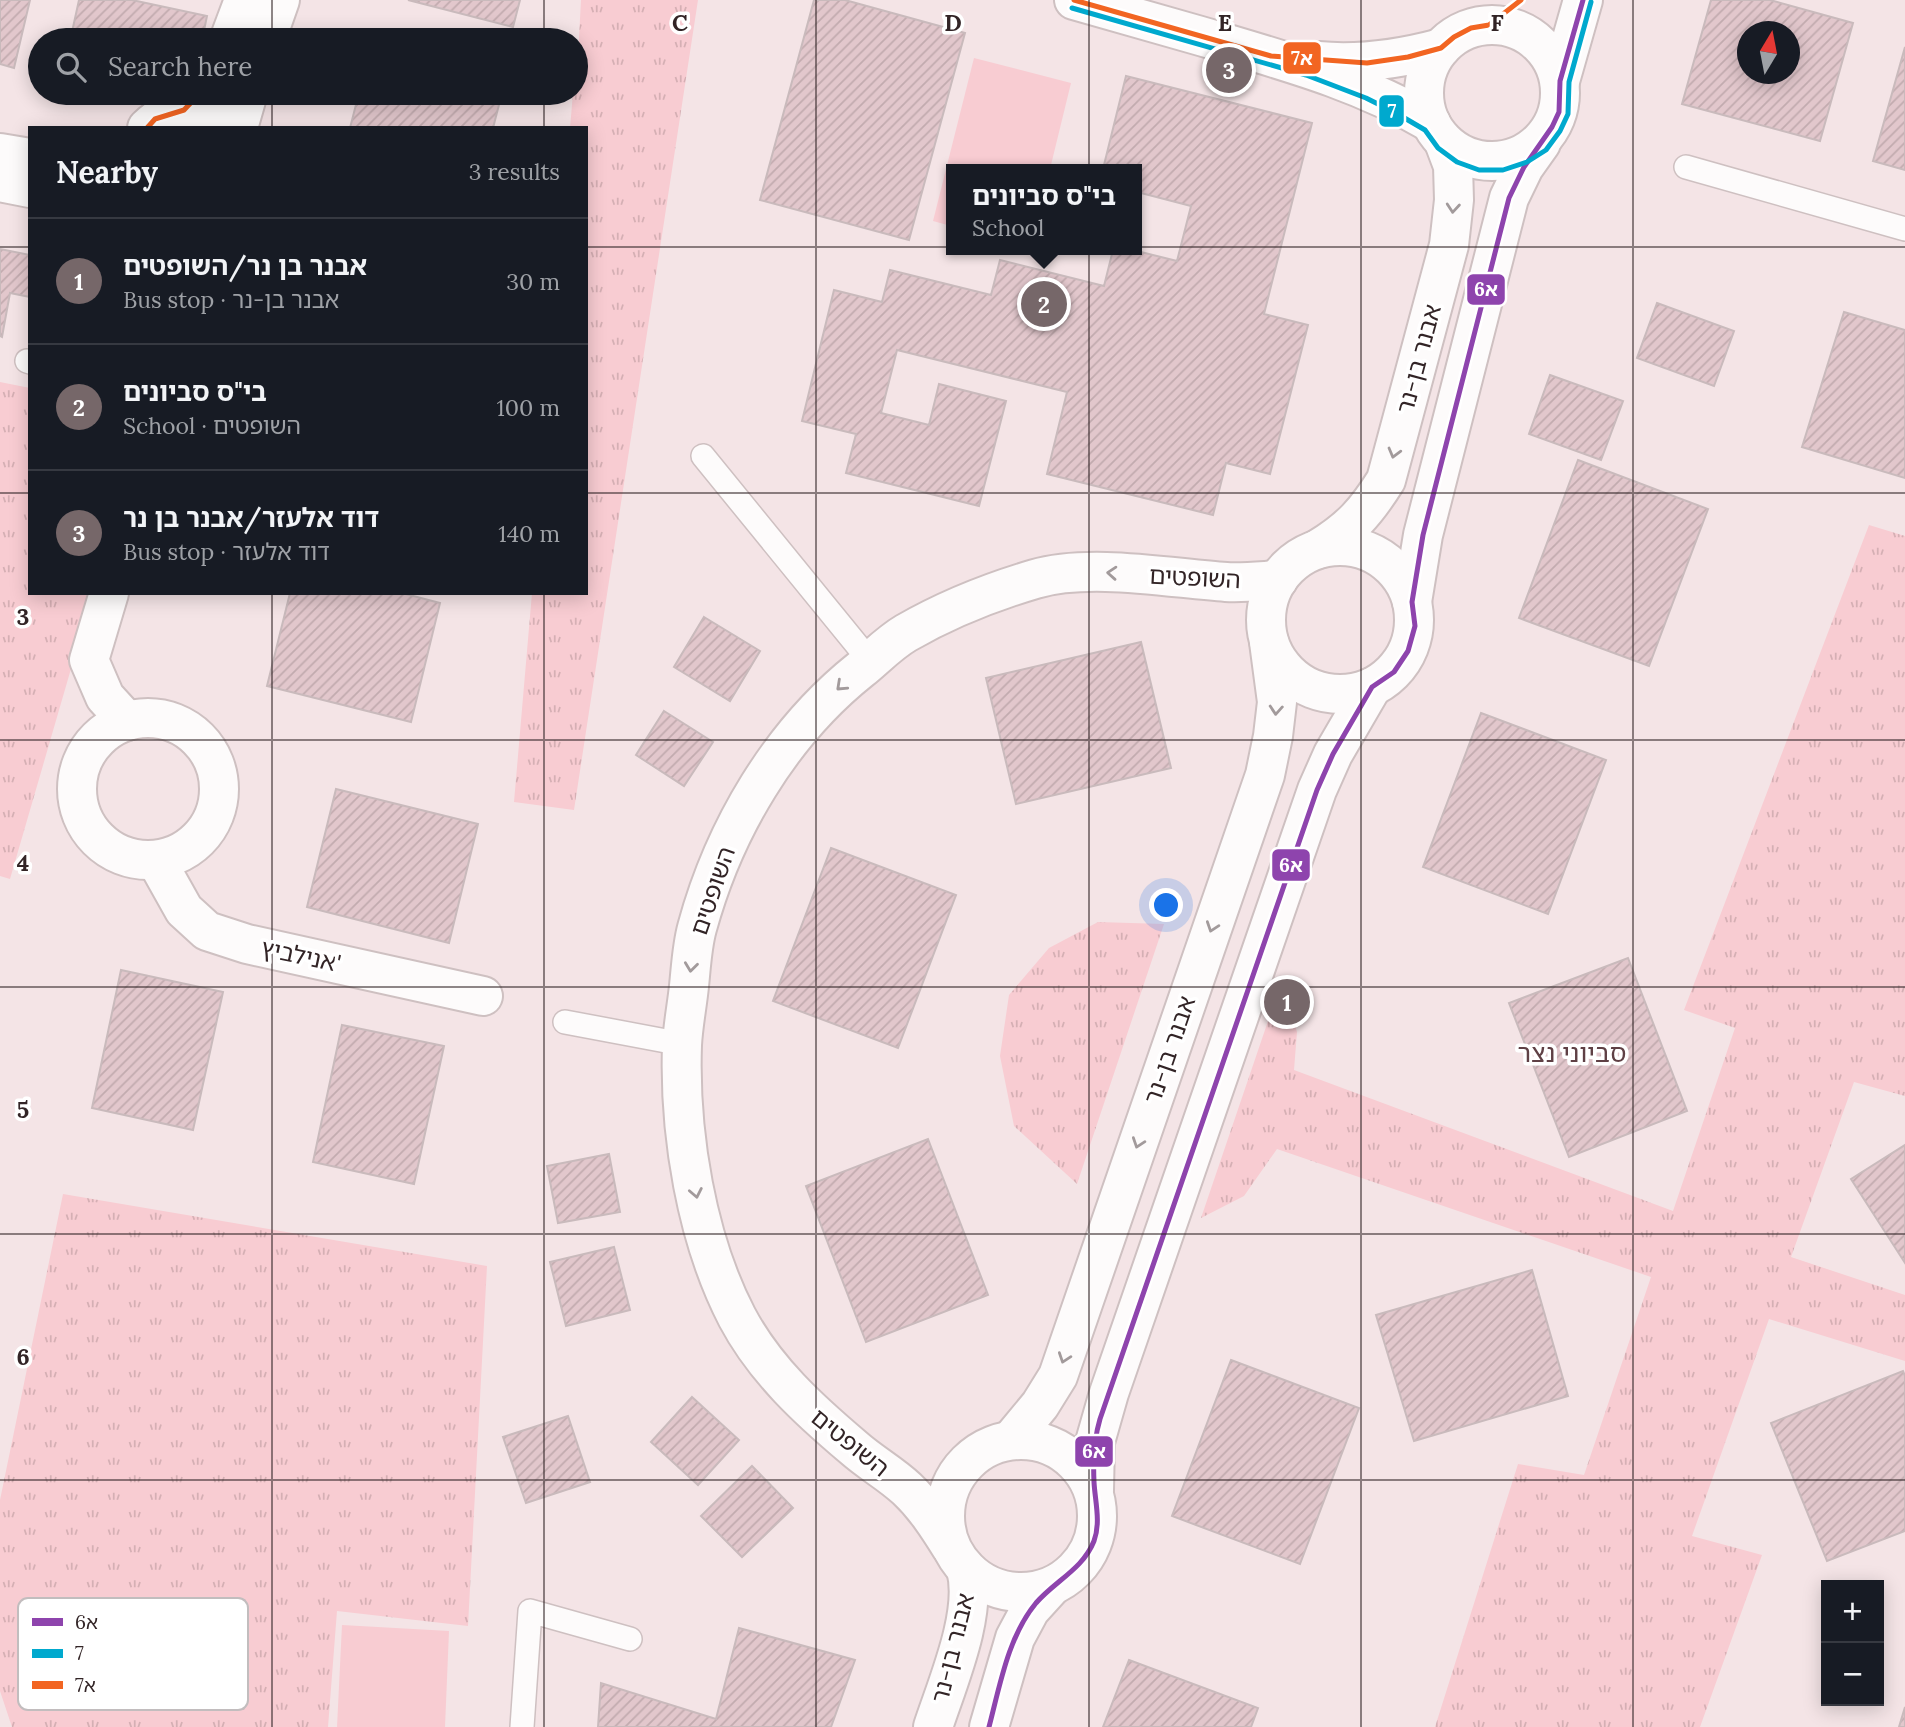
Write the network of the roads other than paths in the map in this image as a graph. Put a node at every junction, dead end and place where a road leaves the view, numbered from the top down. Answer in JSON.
{"nodes":[{"id":1,"x":244,"y":0,"type":"edge"},
{"id":2,"x":280,"y":0,"type":"edge"},
{"id":3,"x":1074,"y":0,"type":"edge"},
{"id":4,"x":1521,"y":0,"type":"edge"},
{"id":5,"x":1583,"y":0,"type":"edge"},
{"id":6,"x":1489,"y":25,"type":"junction"},
{"id":7,"x":234,"y":28,"type":"edge"},
{"id":8,"x":270,"y":28,"type":"edge"},
{"id":9,"x":1441,"y":48,"type":"junction"},
{"id":10,"x":1271,"y":56,"type":"junction"},
{"id":11,"x":1560,"y":81,"type":"junction"},
{"id":12,"x":186,"y":105,"type":"edge"},
{"id":13,"x":194,"y":105,"type":"edge"},
{"id":14,"x":245,"y":105,"type":"edge"},
{"id":15,"x":149,"y":126,"type":"edge"},
{"id":16,"x":224,"y":126,"type":"edge"},
{"id":17,"x":239,"y":126,"type":"edge"},
{"id":18,"x":1437,"y":133,"type":"junction"},
{"id":19,"x":1541,"y":143,"type":"junction"},
{"id":20,"x":0,"y":153,"type":"edge"},
{"id":21,"x":28,"y":158,"type":"edge"},
{"id":22,"x":1686,"y":167,"type":"dead end"},
{"id":23,"x":0,"y":182,"type":"edge"},
{"id":24,"x":28,"y":188,"type":"edge"},
{"id":25,"x":1905,"y":229,"type":"edge"},
{"id":26,"x":703,"y":456,"type":"dead end"},
{"id":27,"x":1318,"y":549,"type":"junction"},
{"id":28,"x":1278,"y":580,"type":"junction"},
{"id":29,"x":108,"y":595,"type":"edge"},
{"id":30,"x":1412,"y":602,"type":"junction"},
{"id":31,"x":1269,"y":642,"type":"junction"},
{"id":32,"x":870,"y":661,"type":"junction"},
{"id":33,"x":1372,"y":687,"type":"junction"},
{"id":34,"x":127,"y":721,"type":"junction"},
{"id":35,"x":156,"y":860,"type":"junction"},
{"id":36,"x":483,"y":996,"type":"dead end"},
{"id":37,"x":565,"y":1022,"type":"dead end"},
{"id":38,"x":682,"y":1044,"type":"junction"},
{"id":39,"x":1011,"y":1440,"type":"junction"},
{"id":40,"x":1094,"y":1490,"type":"junction"},
{"id":41,"x":958,"y":1558,"type":"junction"},
{"id":42,"x":1050,"y":1588,"type":"junction"},
{"id":43,"x":630,"y":1639,"type":"dead end"},
{"id":44,"x":522,"y":1727,"type":"edge"},
{"id":45,"x":933,"y":1727,"type":"edge"},
{"id":46,"x":989,"y":1727,"type":"edge"}],
"edges":[{"from":1,"to":7,"type":"street"},
{"from":2,"to":8,"type":"street"},
{"from":3,"to":10,"type":"street"},
{"from":4,"to":6,"type":"street"},
{"from":5,"to":11,"type":"street"},
{"from":6,"to":9,"type":"street"},
{"from":6,"to":11,"type":"street"},
{"from":9,"to":10,"type":"street"},
{"from":9,"to":18,"type":"street"},
{"from":10,"to":18,"type":"street"},
{"from":11,"to":19,"type":"street"},
{"from":12,"to":15,"type":"street"},
{"from":13,"to":16,"type":"street"},
{"from":14,"to":17,"type":"street"},
{"from":18,"to":19,"type":"street"},
{"from":18,"to":27,"type":"street","name":"אבנר בן-נר","one_way":true},
{"from":19,"to":30,"type":"street","name":"אבנר בן-נר"},
{"from":20,"to":21,"type":"street"},
{"from":22,"to":25,"type":"lane"},
{"from":23,"to":24,"type":"street"},
{"from":26,"to":32,"type":"lane"},
{"from":27,"to":28,"type":"street"},
{"from":27,"to":30,"type":"street"},
{"from":28,"to":31,"type":"street"},
{"from":28,"to":32,"type":"street","name":"השופטים","one_way":true},
{"from":29,"to":34,"type":"street"},
{"from":30,"to":33,"type":"street"},
{"from":31,"to":33,"type":"street"},
{"from":31,"to":39,"type":"street","name":"אבנר בן-נר","one_way":true},
{"from":32,"to":38,"type":"street","name":"השופטים","one_way":true},
{"from":33,"to":40,"type":"street"},
{"from":34,"to":35,"type":"street"},
{"from":34,"to":35,"type":"street"},
{"from":35,"to":36,"type":"street","name":"אנילביץ'"},
{"from":37,"to":38,"type":"lane"},
{"from":38,"to":41,"type":"street","name":"השופטים","one_way":true},
{"from":39,"to":40,"type":"street"},
{"from":39,"to":41,"type":"street"},
{"from":40,"to":42,"type":"street"},
{"from":41,"to":42,"type":"street"},
{"from":41,"to":45,"type":"street","name":"אבנר בן-נר"},
{"from":42,"to":46,"type":"street"},
{"from":43,"to":44,"type":"lane"}]}
